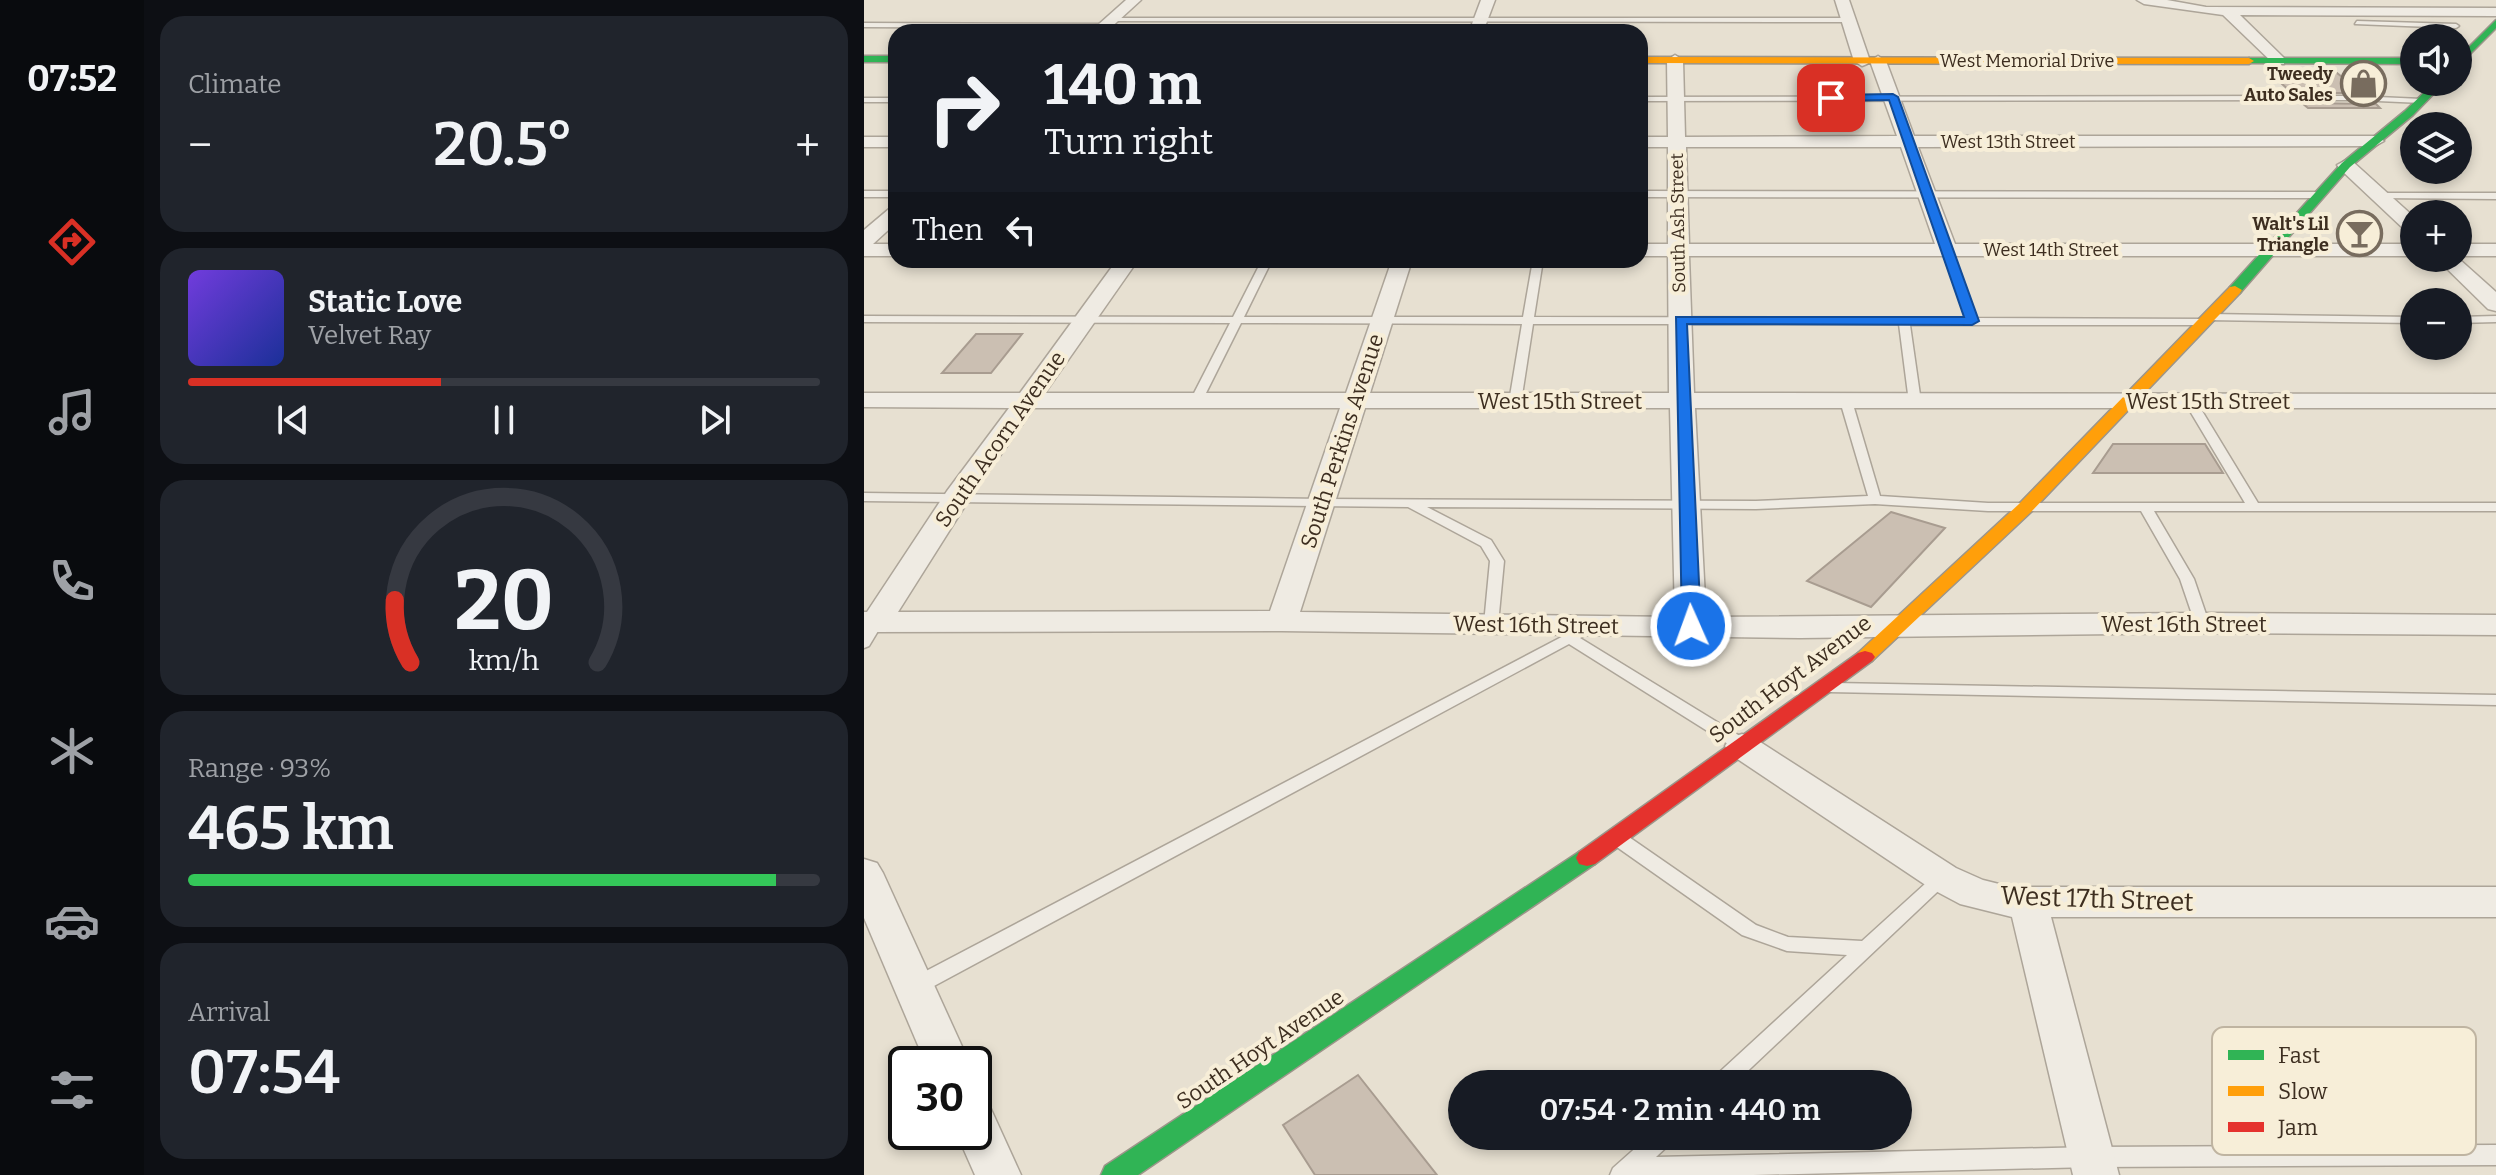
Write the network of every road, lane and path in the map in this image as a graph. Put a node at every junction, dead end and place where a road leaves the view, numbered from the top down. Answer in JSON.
{"nodes":[{"id":1,"x":1134,"y":0,"type":"edge"},
{"id":2,"x":1488,"y":0,"type":"edge"},
{"id":3,"x":1842,"y":0,"type":"edge"},
{"id":4,"x":2144,"y":0,"type":"edge"},
{"id":5,"x":2433,"y":0,"type":"edge"},
{"id":6,"x":2228,"y":12,"type":"junction"},
{"id":7,"x":2496,"y":12,"type":"edge"},
{"id":8,"x":2454,"y":19,"type":"junction"},
{"id":9,"x":1849,"y":20,"type":"junction"},
{"id":10,"x":2357,"y":23,"type":"dead end"},
{"id":11,"x":2496,"y":23,"type":"edge"},
{"id":12,"x":1106,"y":24,"type":"edge"},
{"id":13,"x":1479,"y":24,"type":"edge"},
{"id":14,"x":1602,"y":24,"type":"edge"},
{"id":15,"x":864,"y":25,"type":"edge"},
{"id":16,"x":888,"y":25,"type":"edge"},
{"id":17,"x":2472,"y":48,"type":"edge"},
{"id":18,"x":864,"y":59,"type":"edge"},
{"id":19,"x":888,"y":59,"type":"edge"},
{"id":20,"x":1648,"y":60,"type":"edge"},
{"id":21,"x":1675,"y":60,"type":"junction"},
{"id":22,"x":1870,"y":61,"type":"junction"},
{"id":23,"x":2279,"y":61,"type":"junction"},
{"id":24,"x":2400,"y":61,"type":"edge"},
{"id":25,"x":2472,"y":61,"type":"edge"},
{"id":26,"x":2484,"y":61,"type":"dead end"},
{"id":27,"x":2427,"y":96,"type":"edge"},
{"id":28,"x":1893,"y":97,"type":"junction"},
{"id":29,"x":1648,"y":99,"type":"edge"},
{"id":30,"x":1674,"y":99,"type":"junction"},
{"id":31,"x":864,"y":100,"type":"edge"},
{"id":32,"x":888,"y":100,"type":"edge"},
{"id":33,"x":2422,"y":101,"type":"junction"},
{"id":34,"x":2375,"y":141,"type":"junction"},
{"id":35,"x":864,"y":142,"type":"edge"},
{"id":36,"x":888,"y":142,"type":"edge"},
{"id":37,"x":1648,"y":142,"type":"edge"},
{"id":38,"x":1677,"y":142,"type":"junction"},
{"id":39,"x":1910,"y":142,"type":"junction"},
{"id":40,"x":2346,"y":165,"type":"junction"},
{"id":41,"x":864,"y":194,"type":"edge"},
{"id":42,"x":888,"y":194,"type":"edge"},
{"id":43,"x":1648,"y":194,"type":"edge"},
{"id":44,"x":1678,"y":194,"type":"junction"},
{"id":45,"x":1928,"y":195,"type":"junction"},
{"id":46,"x":2318,"y":195,"type":"junction"},
{"id":47,"x":2381,"y":196,"type":"junction"},
{"id":48,"x":2496,"y":196,"type":"edge"},
{"id":49,"x":2400,"y":214,"type":"edge"},
{"id":50,"x":888,"y":220,"type":"edge"},
{"id":51,"x":864,"y":241,"type":"edge"},
{"id":52,"x":1678,"y":249,"type":"junction"},
{"id":53,"x":864,"y":250,"type":"edge"},
{"id":54,"x":888,"y":250,"type":"edge"},
{"id":55,"x":1648,"y":250,"type":"edge"},
{"id":56,"x":1947,"y":250,"type":"junction"},
{"id":57,"x":2400,"y":250,"type":"edge"},
{"id":58,"x":2472,"y":250,"type":"edge"},
{"id":59,"x":2496,"y":250,"type":"edge"},
{"id":60,"x":2269,"y":252,"type":"junction"},
{"id":61,"x":1122,"y":268,"type":"edge"},
{"id":62,"x":1263,"y":268,"type":"edge"},
{"id":63,"x":1399,"y":268,"type":"edge"},
{"id":64,"x":1537,"y":268,"type":"edge"},
{"id":65,"x":2461,"y":272,"type":"edge"},
{"id":66,"x":2496,"y":304,"type":"edge"},
{"id":67,"x":864,"y":319,"type":"edge"},
{"id":68,"x":1237,"y":319,"type":"junction"},
{"id":69,"x":1383,"y":319,"type":"junction"},
{"id":70,"x":1528,"y":319,"type":"junction"},
{"id":71,"x":2207,"y":319,"type":"junction"},
{"id":72,"x":2496,"y":319,"type":"edge"},
{"id":73,"x":1085,"y":320,"type":"junction"},
{"id":74,"x":1680,"y":320,"type":"junction"},
{"id":75,"x":2400,"y":320,"type":"edge"},
{"id":76,"x":2472,"y":320,"type":"edge"},
{"id":77,"x":1904,"y":321,"type":"junction"},
{"id":78,"x":1972,"y":321,"type":"junction"},
{"id":79,"x":864,"y":400,"type":"edge"},
{"id":80,"x":1026,"y":400,"type":"junction"},
{"id":81,"x":1196,"y":401,"type":"junction"},
{"id":82,"x":1683,"y":401,"type":"junction"},
{"id":83,"x":1846,"y":401,"type":"junction"},
{"id":84,"x":2126,"y":401,"type":"junction"},
{"id":85,"x":2190,"y":401,"type":"junction"},
{"id":86,"x":2496,"y":401,"type":"edge"},
{"id":87,"x":1353,"y":402,"type":"junction"},
{"id":88,"x":1515,"y":402,"type":"junction"},
{"id":89,"x":1915,"y":402,"type":"junction"},
{"id":90,"x":864,"y":497,"type":"edge"},
{"id":91,"x":957,"y":497,"type":"junction"},
{"id":92,"x":1875,"y":500,"type":"junction"},
{"id":93,"x":1322,"y":503,"type":"junction"},
{"id":94,"x":1410,"y":504,"type":"junction"},
{"id":95,"x":1687,"y":505,"type":"junction"},
{"id":96,"x":2254,"y":507,"type":"junction"},
{"id":97,"x":2496,"y":507,"type":"edge"},
{"id":98,"x":2025,"y":508,"type":"junction"},
{"id":99,"x":2146,"y":508,"type":"junction"},
{"id":100,"x":1282,"y":621,"type":"junction"},
{"id":101,"x":2202,"y":623,"type":"junction"},
{"id":102,"x":1491,"y":624,"type":"junction"},
{"id":103,"x":1900,"y":625,"type":"junction"},
{"id":104,"x":2496,"y":625,"type":"edge"},
{"id":105,"x":1691,"y":626,"type":"junction"},
{"id":106,"x":868,"y":629,"type":"edge"},
{"id":107,"x":1580,"y":632,"type":"junction"},
{"id":108,"x":1822,"y":688,"type":"junction"},
{"id":109,"x":2496,"y":700,"type":"edge"},
{"id":110,"x":1742,"y":746,"type":"junction"},
{"id":111,"x":1617,"y":838,"type":"junction"},
{"id":112,"x":864,"y":873,"type":"edge"},
{"id":113,"x":1943,"y":878,"type":"junction"},
{"id":114,"x":2496,"y":902,"type":"edge"},
{"id":115,"x":2028,"y":903,"type":"junction"},
{"id":116,"x":1866,"y":949,"type":"junction"},
{"id":117,"x":913,"y":988,"type":"junction"},
{"id":118,"x":940,"y":1046,"type":"edge"},
{"id":119,"x":1735,"y":1070,"type":"edge"},
{"id":120,"x":987,"y":1150,"type":"edge"},
{"id":121,"x":1649,"y":1150,"type":"edge"},
{"id":122,"x":2496,"y":1155,"type":"edge"},
{"id":123,"x":2094,"y":1166,"type":"edge"},
{"id":124,"x":1625,"y":1172,"type":"edge"},
{"id":125,"x":998,"y":1175,"type":"edge"},
{"id":126,"x":1115,"y":1175,"type":"edge"}],
"edges":[{"from":1,"to":12,"type":"street"},
{"from":2,"to":13,"type":"street"},
{"from":3,"to":9,"type":"street"},
{"from":4,"to":6,"type":"street"},
{"from":5,"to":8,"type":"street"},
{"from":6,"to":8,"type":"street"},
{"from":6,"to":23,"type":"street"},
{"from":7,"to":8,"type":"street"},
{"from":8,"to":10,"type":"lane"},
{"from":9,"to":14,"type":"lane"},
{"from":9,"to":22,"type":"street"},
{"from":11,"to":17,"type":"main road"},
{"from":15,"to":16,"type":"lane"},
{"from":18,"to":19,"type":"main road"},
{"from":20,"to":21,"type":"main road","name":"West Memorial Drive"},
{"from":21,"to":22,"type":"main road","name":"West Memorial Drive"},
{"from":21,"to":30,"type":"street","name":"South Ash Street"},
{"from":22,"to":23,"type":"main road","name":"West Memorial Drive"},
{"from":22,"to":28,"type":"street"},
{"from":23,"to":24,"type":"main road","name":"West Memorial Drive"},
{"from":25,"to":26,"type":"main road"},
{"from":27,"to":33,"type":"main road","name":"South Hoyt Avenue"},
{"from":28,"to":30,"type":"lane"},
{"from":28,"to":33,"type":"lane"},
{"from":28,"to":39,"type":"street"},
{"from":29,"to":30,"type":"lane"},
{"from":30,"to":38,"type":"street","name":"South Ash Street"},
{"from":31,"to":32,"type":"lane"},
{"from":33,"to":34,"type":"main road","name":"South Hoyt Avenue"},
{"from":34,"to":39,"type":"street","name":"West 13th Street"},
{"from":34,"to":40,"type":"main road","name":"South Hoyt Avenue"},
{"from":35,"to":36,"type":"street"},
{"from":37,"to":38,"type":"street","name":"West 13th Street"},
{"from":38,"to":39,"type":"street","name":"West 13th Street"},
{"from":38,"to":44,"type":"street","name":"South Ash Street"},
{"from":39,"to":45,"type":"street"},
{"from":40,"to":46,"type":"main road","name":"South Hoyt Avenue"},
{"from":40,"to":47,"type":"street"},
{"from":41,"to":42,"type":"lane"},
{"from":43,"to":44,"type":"lane"},
{"from":44,"to":45,"type":"lane"},
{"from":44,"to":52,"type":"street","name":"South Ash Street"},
{"from":45,"to":46,"type":"lane"},
{"from":45,"to":56,"type":"street"},
{"from":46,"to":60,"type":"main road","name":"South Hoyt Avenue"},
{"from":47,"to":48,"type":"lane"},
{"from":47,"to":49,"type":"street"},
{"from":50,"to":51,"type":"street"},
{"from":52,"to":55,"type":"street","name":"West 14th Street"},
{"from":52,"to":56,"type":"street","name":"West 14th Street"},
{"from":52,"to":74,"type":"street","name":"South Ash Street"},
{"from":53,"to":54,"type":"street"},
{"from":56,"to":60,"type":"street","name":"West 14th Street"},
{"from":56,"to":78,"type":"lane"},
{"from":57,"to":60,"type":"street","name":"West 14th Street"},
{"from":58,"to":59,"type":"street"},
{"from":60,"to":71,"type":"main road","name":"South Hoyt Avenue"},
{"from":61,"to":73,"type":"street","name":"South Acorn Avenue"},
{"from":62,"to":68,"type":"lane"},
{"from":63,"to":69,"type":"street","name":"South Perkins Avenue"},
{"from":64,"to":70,"type":"lane"},
{"from":65,"to":66,"type":"street"},
{"from":67,"to":73,"type":"lane"},
{"from":68,"to":69,"type":"lane"},
{"from":68,"to":73,"type":"lane"},
{"from":68,"to":81,"type":"lane"},
{"from":69,"to":70,"type":"lane"},
{"from":69,"to":87,"type":"street","name":"South Perkins Avenue"},
{"from":70,"to":74,"type":"lane"},
{"from":70,"to":88,"type":"lane"},
{"from":71,"to":75,"type":"lane"},
{"from":71,"to":78,"type":"lane"},
{"from":71,"to":84,"type":"main road","name":"South Hoyt Avenue"},
{"from":72,"to":76,"type":"lane"},
{"from":73,"to":80,"type":"street","name":"South Acorn Avenue"},
{"from":74,"to":77,"type":"lane"},
{"from":74,"to":82,"type":"street","name":"South Ash Street"},
{"from":77,"to":78,"type":"lane"},
{"from":77,"to":89,"type":"lane"},
{"from":79,"to":80,"type":"street","name":"West 15th Street"},
{"from":80,"to":81,"type":"street","name":"West 15th Street"},
{"from":80,"to":91,"type":"street","name":"South Acorn Avenue"},
{"from":81,"to":87,"type":"street","name":"West 15th Street"},
{"from":82,"to":83,"type":"street","name":"West 15th Street"},
{"from":82,"to":88,"type":"street","name":"West 15th Street"},
{"from":82,"to":95,"type":"street","name":"South Ash Street"},
{"from":83,"to":89,"type":"street","name":"West 15th Street"},
{"from":83,"to":92,"type":"lane"},
{"from":84,"to":85,"type":"street","name":"West 15th Street"},
{"from":84,"to":89,"type":"street","name":"West 15th Street"},
{"from":84,"to":98,"type":"main road","name":"South Hoyt Avenue"},
{"from":85,"to":86,"type":"street","name":"West 15th Street"},
{"from":85,"to":96,"type":"lane"},
{"from":87,"to":88,"type":"street","name":"West 15th Street"},
{"from":87,"to":93,"type":"street","name":"South Perkins Avenue"},
{"from":90,"to":91,"type":"lane"},
{"from":91,"to":93,"type":"lane"},
{"from":91,"to":106,"type":"street","name":"South Acorn Avenue"},
{"from":92,"to":95,"type":"lane"},
{"from":92,"to":98,"type":"lane"},
{"from":93,"to":94,"type":"lane"},
{"from":93,"to":100,"type":"street","name":"South Perkins Avenue"},
{"from":94,"to":95,"type":"lane"},
{"from":94,"to":102,"type":"lane"},
{"from":95,"to":105,"type":"street","name":"South Ash Street"},
{"from":96,"to":97,"type":"lane"},
{"from":96,"to":99,"type":"lane"},
{"from":98,"to":99,"type":"lane"},
{"from":98,"to":103,"type":"main road","name":"South Hoyt Avenue"},
{"from":99,"to":101,"type":"lane"},
{"from":100,"to":102,"type":"street","name":"West 16th Street"},
{"from":100,"to":106,"type":"street","name":"West 16th Street"},
{"from":101,"to":103,"type":"street","name":"West 16th Street"},
{"from":101,"to":104,"type":"street","name":"West 16th Street"},
{"from":102,"to":107,"type":"street","name":"West 16th Street"},
{"from":103,"to":105,"type":"street","name":"West 16th Street"},
{"from":103,"to":108,"type":"main road","name":"South Hoyt Avenue"},
{"from":105,"to":107,"type":"street","name":"West 16th Street"},
{"from":107,"to":110,"type":"lane"},
{"from":107,"to":117,"type":"lane"},
{"from":108,"to":109,"type":"lane"},
{"from":108,"to":110,"type":"main road","name":"South Hoyt Avenue"},
{"from":110,"to":111,"type":"main road","name":"South Hoyt Avenue"},
{"from":110,"to":113,"type":"street","name":"West 17th Street"},
{"from":111,"to":116,"type":"lane"},
{"from":111,"to":126,"type":"main road","name":"South Hoyt Avenue"},
{"from":112,"to":117,"type":"street"},
{"from":113,"to":115,"type":"street","name":"West 17th Street"},
{"from":113,"to":116,"type":"lane"},
{"from":114,"to":115,"type":"street","name":"West 17th Street"},
{"from":115,"to":123,"type":"street"},
{"from":116,"to":119,"type":"lane"},
{"from":117,"to":118,"type":"street"},
{"from":120,"to":125,"type":"street"},
{"from":121,"to":124,"type":"lane"},
{"from":122,"to":123,"type":"lane"},
{"from":123,"to":124,"type":"lane"}]}
